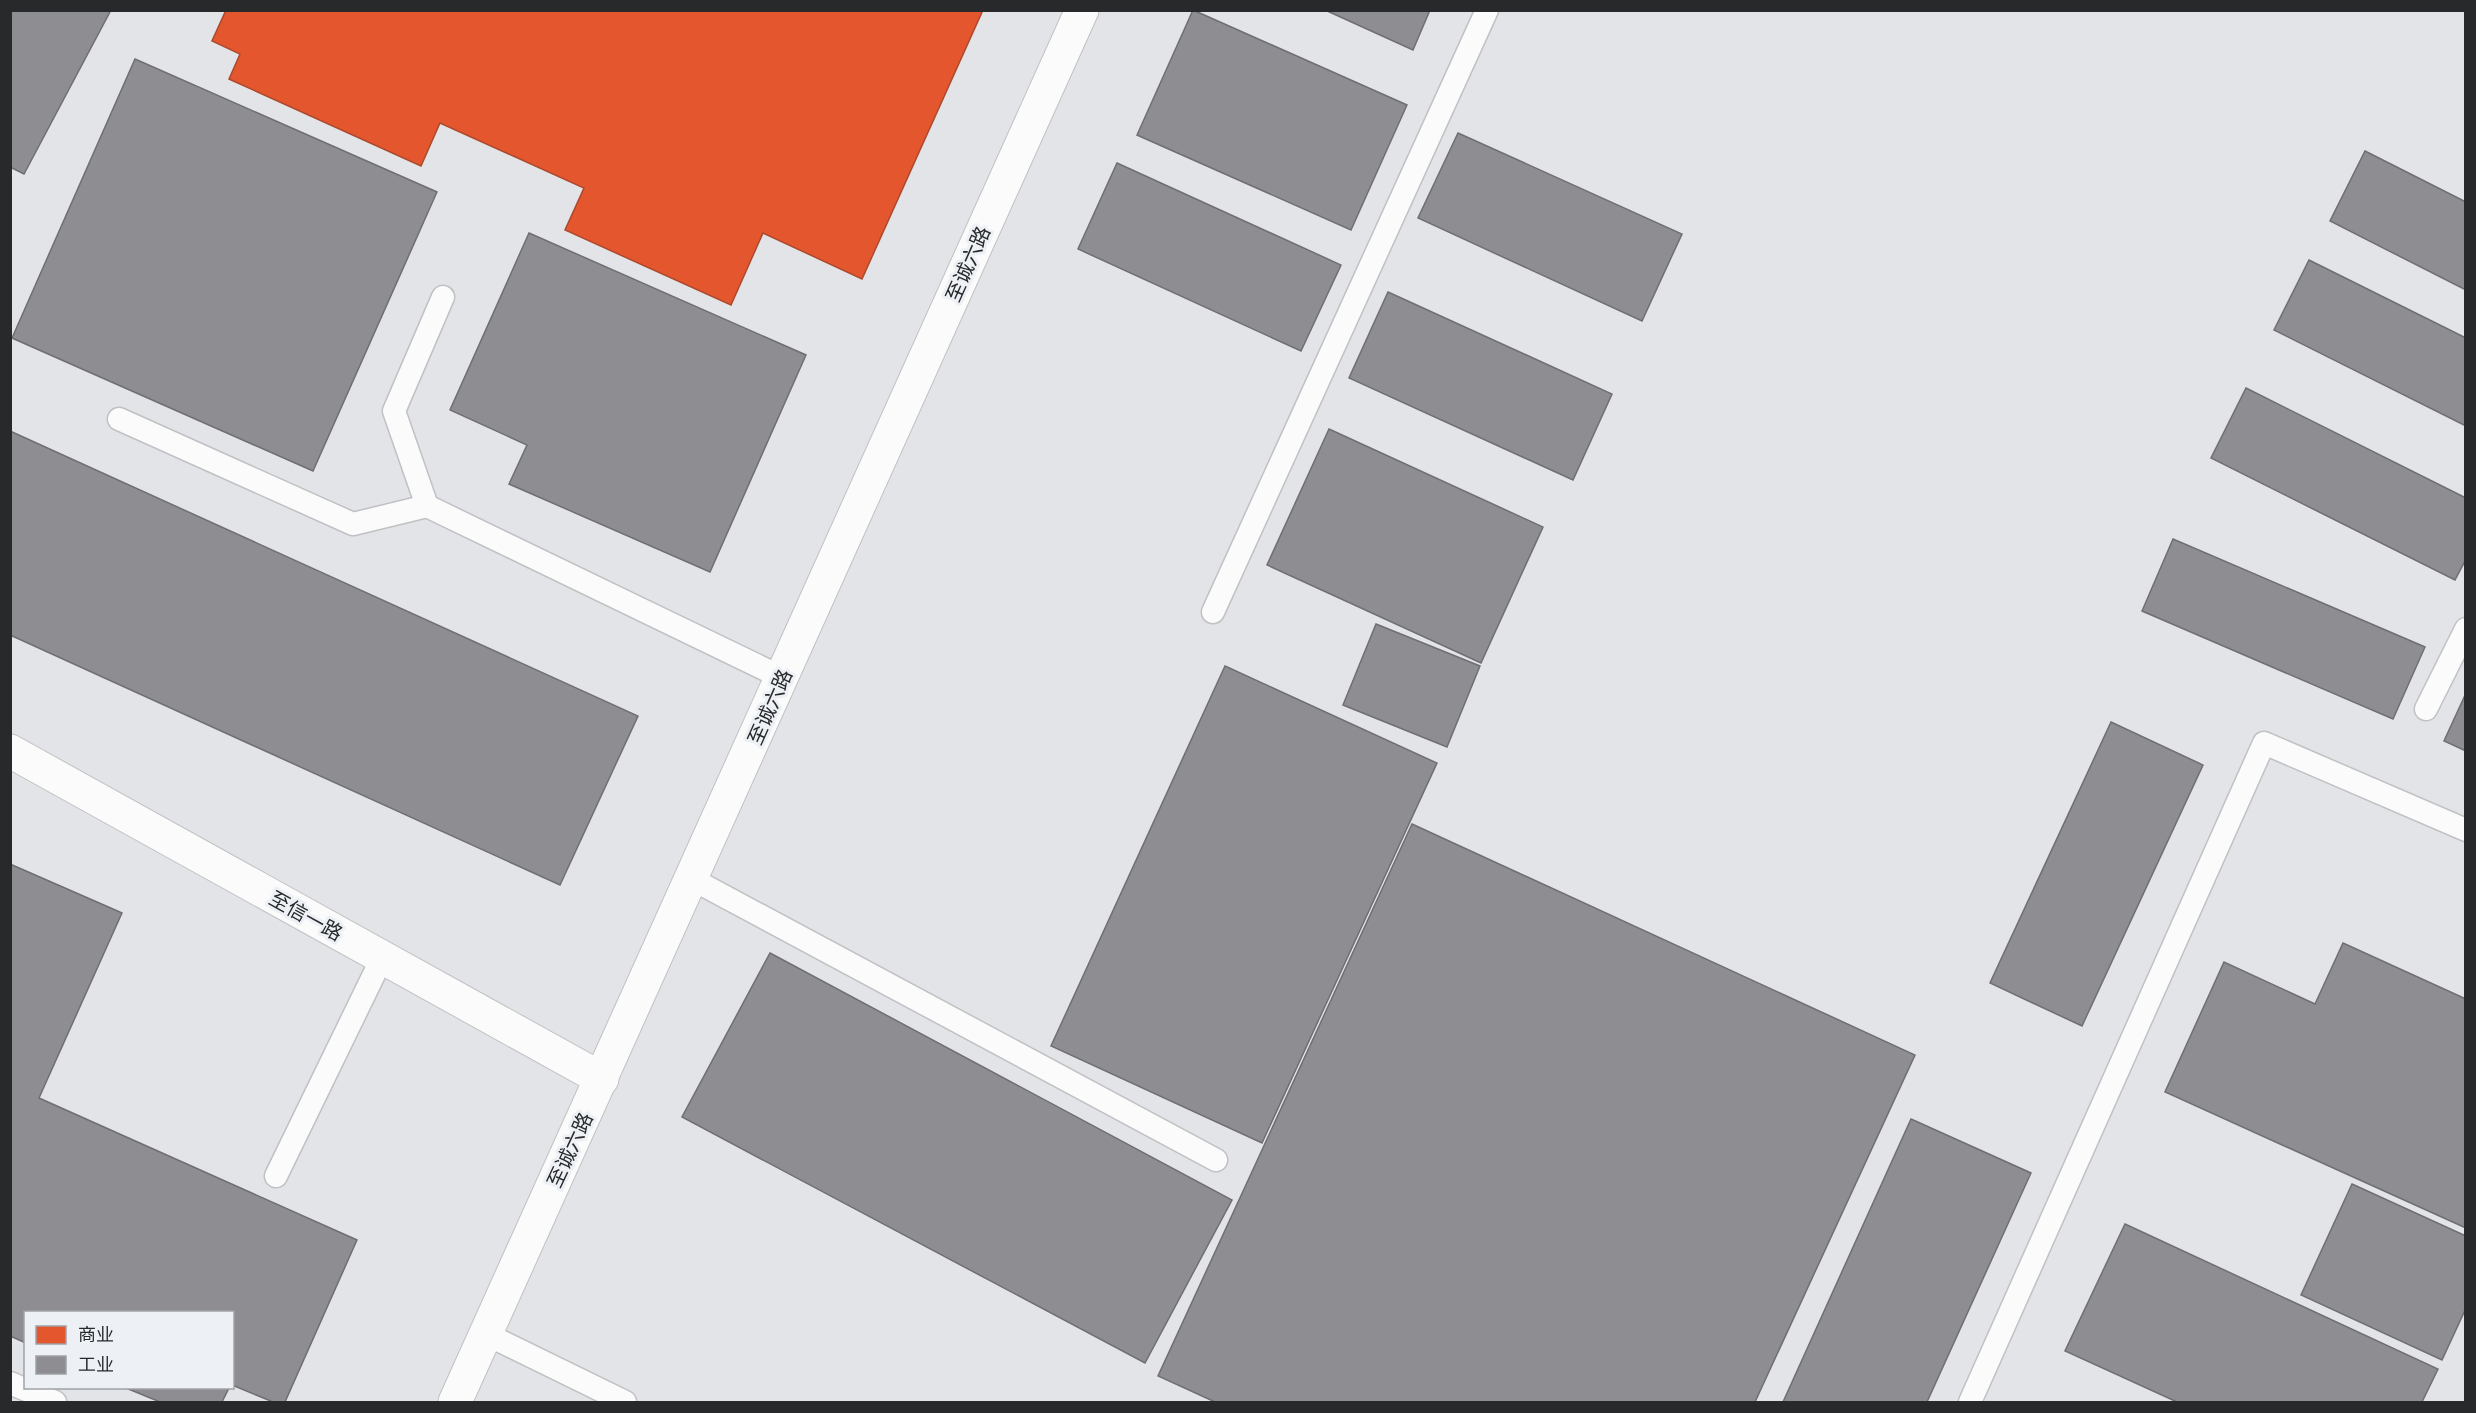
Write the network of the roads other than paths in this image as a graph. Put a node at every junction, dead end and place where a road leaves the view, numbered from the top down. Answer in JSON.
{"nodes":[{"id":1,"x":1082,"y":10,"type":"edge"},
{"id":2,"x":1486,"y":10,"type":"edge"},
{"id":3,"x":443,"y":297,"type":"dead end"},
{"id":4,"x":119,"y":419,"type":"dead end"},
{"id":5,"x":427,"y":506,"type":"junction"},
{"id":6,"x":1213,"y":612,"type":"dead end"},
{"id":7,"x":2466,"y":629,"type":"edge"},
{"id":8,"x":783,"y":678,"type":"junction"},
{"id":9,"x":2426,"y":709,"type":"dead end"},
{"id":10,"x":10,"y":751,"type":"edge"},
{"id":11,"x":2466,"y":830,"type":"edge"},
{"id":12,"x":692,"y":879,"type":"junction"},
{"id":13,"x":382,"y":958,"type":"junction"},
{"id":14,"x":602,"y":1079,"type":"junction"},
{"id":15,"x":1216,"y":1160,"type":"dead end"},
{"id":16,"x":276,"y":1176,"type":"dead end"},
{"id":17,"x":486,"y":1334,"type":"junction"},
{"id":18,"x":10,"y":1383,"type":"edge"},
{"id":19,"x":24,"y":1389,"type":"edge"},
{"id":20,"x":24,"y":1389,"type":"edge"},
{"id":21,"x":55,"y":1402,"type":"edge"},
{"id":22,"x":455,"y":1402,"type":"edge"},
{"id":23,"x":625,"y":1402,"type":"edge"},
{"id":24,"x":1970,"y":1402,"type":"edge"}],
"edges":[{"from":1,"to":8,"type":"main road","name":"至诚六路"},
{"from":2,"to":6,"type":"lane"},
{"from":3,"to":5,"type":"lane"},
{"from":4,"to":5,"type":"lane"},
{"from":5,"to":8,"type":"lane"},
{"from":7,"to":9,"type":"lane"},
{"from":8,"to":12,"type":"main road","name":"至诚六路"},
{"from":10,"to":13,"type":"main road","name":"至信一路"},
{"from":11,"to":24,"type":"lane"},
{"from":12,"to":14,"type":"main road","name":"至诚六路"},
{"from":12,"to":15,"type":"lane"},
{"from":13,"to":14,"type":"main road","name":"至信一路"},
{"from":13,"to":16,"type":"lane"},
{"from":14,"to":17,"type":"main road","name":"至诚六路"},
{"from":17,"to":22,"type":"main road","name":"至诚六路"},
{"from":17,"to":23,"type":"lane"},
{"from":18,"to":19,"type":"lane"},
{"from":20,"to":21,"type":"lane"}]}
